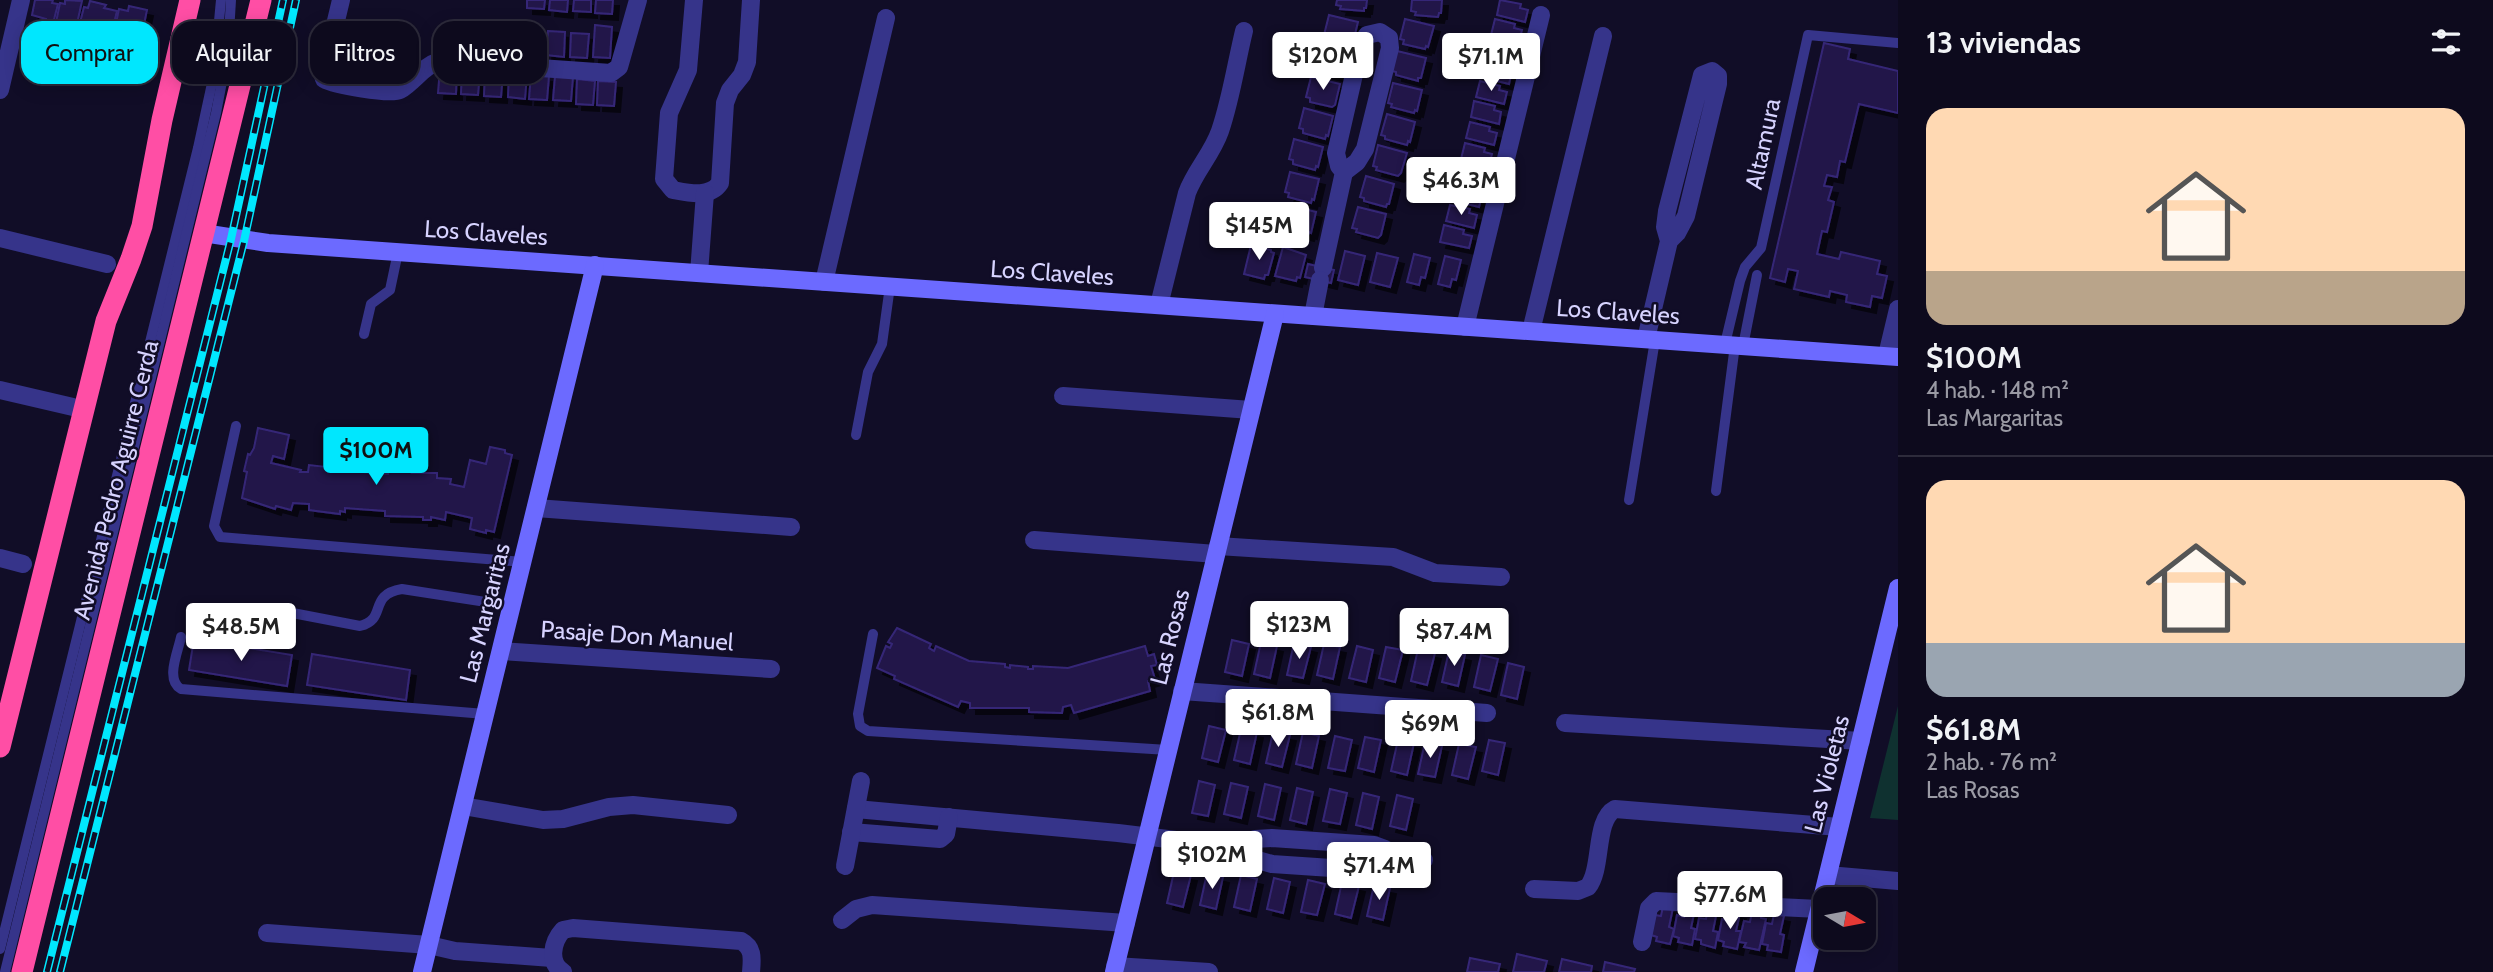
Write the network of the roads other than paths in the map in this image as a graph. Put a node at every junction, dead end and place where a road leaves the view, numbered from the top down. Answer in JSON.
{"nodes":[{"id":1,"x":21,"y":0,"type":"edge"},
{"id":2,"x":190,"y":0,"type":"edge"},
{"id":3,"x":221,"y":0,"type":"edge"},
{"id":4,"x":231,"y":0,"type":"edge"},
{"id":5,"x":261,"y":0,"type":"edge"},
{"id":6,"x":341,"y":0,"type":"edge"},
{"id":7,"x":638,"y":0,"type":"edge"},
{"id":8,"x":694,"y":0,"type":"edge"},
{"id":9,"x":751,"y":0,"type":"edge"},
{"id":10,"x":1541,"y":15,"type":"dead end"},
{"id":11,"x":886,"y":18,"type":"dead end"},
{"id":12,"x":1244,"y":31,"type":"dead end"},
{"id":13,"x":1604,"y":36,"type":"dead end"},
{"id":14,"x":1898,"y":43,"type":"edge"},
{"id":15,"x":0,"y":90,"type":"edge"},
{"id":16,"x":1343,"y":172,"type":"junction"},
{"id":17,"x":705,"y":193,"type":"junction"},
{"id":18,"x":203,"y":233,"type":"junction"},
{"id":19,"x":0,"y":238,"type":"edge"},
{"id":20,"x":1669,"y":241,"type":"junction"},
{"id":21,"x":398,"y":252,"type":"junction"},
{"id":22,"x":107,"y":264,"type":"dead end"},
{"id":23,"x":595,"y":265,"type":"junction"},
{"id":24,"x":699,"y":273,"type":"junction"},
{"id":25,"x":1757,"y":275,"type":"dead end"},
{"id":26,"x":824,"y":282,"type":"junction"},
{"id":27,"x":890,"y":286,"type":"junction"},
{"id":28,"x":1160,"y":305,"type":"junction"},
{"id":29,"x":1898,"y":309,"type":"edge"},
{"id":30,"x":1275,"y":314,"type":"junction"},
{"id":31,"x":1312,"y":316,"type":"junction"},
{"id":32,"x":1465,"y":327,"type":"junction"},
{"id":33,"x":1531,"y":331,"type":"junction"},
{"id":34,"x":364,"y":334,"type":"dead end"},
{"id":35,"x":1651,"y":339,"type":"junction"},
{"id":36,"x":1734,"y":345,"type":"junction"},
{"id":37,"x":1892,"y":356,"type":"edge"},
{"id":38,"x":0,"y":390,"type":"edge"},
{"id":39,"x":1063,"y":396,"type":"dead end"},
{"id":40,"x":73,"y":407,"type":"dead end"},
{"id":41,"x":1251,"y":410,"type":"junction"},
{"id":42,"x":236,"y":426,"type":"dead end"},
{"id":43,"x":856,"y":435,"type":"dead end"},
{"id":44,"x":1716,"y":491,"type":"dead end"},
{"id":45,"x":1629,"y":499,"type":"dead end"},
{"id":46,"x":536,"y":508,"type":"junction"},
{"id":47,"x":791,"y":527,"type":"dead end"},
{"id":48,"x":1034,"y":540,"type":"dead end"},
{"id":49,"x":1217,"y":550,"type":"junction"},
{"id":50,"x":0,"y":558,"type":"edge"},
{"id":51,"x":523,"y":562,"type":"junction"},
{"id":52,"x":23,"y":564,"type":"dead end"},
{"id":53,"x":1501,"y":577,"type":"dead end"},
{"id":54,"x":1897,"y":595,"type":"edge"},
{"id":55,"x":512,"y":606,"type":"junction"},
{"id":56,"x":277,"y":610,"type":"dead end"},
{"id":57,"x":873,"y":634,"type":"dead end"},
{"id":58,"x":181,"y":637,"type":"dead end"},
{"id":59,"x":501,"y":651,"type":"junction"},
{"id":60,"x":771,"y":669,"type":"dead end"},
{"id":61,"x":1182,"y":691,"type":"junction"},
{"id":62,"x":1487,"y":713,"type":"dead end"},
{"id":63,"x":485,"y":714,"type":"junction"},
{"id":64,"x":1565,"y":723,"type":"dead end"},
{"id":65,"x":1861,"y":741,"type":"junction"},
{"id":66,"x":0,"y":747,"type":"edge"},
{"id":67,"x":1168,"y":750,"type":"junction"},
{"id":68,"x":861,"y":781,"type":"dead end"},
{"id":69,"x":463,"y":806,"type":"junction"},
{"id":70,"x":856,"y":809,"type":"junction"},
{"id":71,"x":728,"y":815,"type":"dead end"},
{"id":72,"x":949,"y":817,"type":"junction"},
{"id":73,"x":1839,"y":827,"type":"junction"},
{"id":74,"x":851,"y":832,"type":"junction"},
{"id":75,"x":1147,"y":836,"type":"junction"},
{"id":76,"x":1242,"y":848,"type":"junction"},
{"id":77,"x":1389,"y":858,"type":"junction"},
{"id":78,"x":1424,"y":860,"type":"dead end"},
{"id":79,"x":845,"y":866,"type":"dead end"},
{"id":80,"x":1828,"y":875,"type":"junction"},
{"id":81,"x":1898,"y":881,"type":"edge"},
{"id":82,"x":1825,"y":887,"type":"edge"},
{"id":83,"x":1534,"y":890,"type":"dead end"},
{"id":84,"x":1813,"y":909,"type":"edge"},
{"id":85,"x":842,"y":920,"type":"dead end"},
{"id":86,"x":1126,"y":923,"type":"junction"},
{"id":87,"x":267,"y":933,"type":"dead end"},
{"id":88,"x":1813,"y":934,"type":"edge"},
{"id":89,"x":1642,"y":942,"type":"dead end"},
{"id":90,"x":429,"y":945,"type":"junction"},
{"id":91,"x":0,"y":948,"type":"edge"},
{"id":92,"x":558,"y":965,"type":"edge"},
{"id":93,"x":1114,"y":969,"type":"edge"},
{"id":94,"x":5,"y":972,"type":"edge"},
{"id":95,"x":22,"y":972,"type":"edge"},
{"id":96,"x":422,"y":972,"type":"edge"},
{"id":97,"x":751,"y":972,"type":"edge"},
{"id":98,"x":1209,"y":972,"type":"edge"},
{"id":99,"x":1804,"y":972,"type":"edge"}],
"edges":[{"from":1,"to":15,"type":"street"},
{"from":2,"to":66,"type":"highway","name":"Avenida Pedro Aguirre Cerda"},
{"from":3,"to":91,"type":"lane"},
{"from":4,"to":94,"type":"lane"},
{"from":5,"to":18,"type":"highway","name":"Avenida Pedro Aguirre Cerda"},
{"from":6,"to":7,"type":"street"},
{"from":8,"to":17,"type":"street"},
{"from":9,"to":17,"type":"street"},
{"from":10,"to":32,"type":"street"},
{"from":11,"to":26,"type":"street"},
{"from":12,"to":28,"type":"street"},
{"from":13,"to":33,"type":"street"},
{"from":14,"to":36,"type":"lane","name":"Altamura"},
{"from":16,"to":16,"type":"street"},
{"from":16,"to":31,"type":"street"},
{"from":17,"to":24,"type":"street"},
{"from":18,"to":21,"type":"street","name":"Los Claveles"},
{"from":18,"to":95,"type":"highway","name":"Avenida Pedro Aguirre Cerda"},
{"from":19,"to":22,"type":"street"},
{"from":20,"to":20,"type":"street"},
{"from":20,"to":35,"type":"street"},
{"from":21,"to":23,"type":"street","name":"Los Claveles"},
{"from":21,"to":34,"type":"lane"},
{"from":23,"to":24,"type":"street","name":"Los Claveles"},
{"from":23,"to":46,"type":"street","name":"Las Margaritas"},
{"from":24,"to":26,"type":"street","name":"Los Claveles"},
{"from":25,"to":36,"type":"lane"},
{"from":26,"to":27,"type":"street","name":"Los Claveles"},
{"from":27,"to":28,"type":"street","name":"Los Claveles"},
{"from":27,"to":43,"type":"lane"},
{"from":28,"to":30,"type":"street","name":"Los Claveles"},
{"from":29,"to":37,"type":"street"},
{"from":30,"to":31,"type":"street","name":"Los Claveles"},
{"from":30,"to":41,"type":"street","name":"Las Rosas"},
{"from":31,"to":32,"type":"street","name":"Los Claveles"},
{"from":32,"to":33,"type":"street","name":"Los Claveles"},
{"from":33,"to":35,"type":"street","name":"Los Claveles"},
{"from":35,"to":36,"type":"street","name":"Los Claveles"},
{"from":35,"to":45,"type":"lane"},
{"from":36,"to":37,"type":"street","name":"Los Claveles"},
{"from":36,"to":44,"type":"lane"},
{"from":38,"to":40,"type":"street"},
{"from":39,"to":41,"type":"street"},
{"from":41,"to":49,"type":"street","name":"Las Rosas"},
{"from":42,"to":51,"type":"lane"},
{"from":46,"to":47,"type":"street"},
{"from":46,"to":51,"type":"street","name":"Las Margaritas"},
{"from":48,"to":49,"type":"street"},
{"from":49,"to":53,"type":"street"},
{"from":49,"to":61,"type":"street","name":"Las Rosas"},
{"from":50,"to":52,"type":"street"},
{"from":51,"to":55,"type":"street","name":"Las Margaritas"},
{"from":54,"to":65,"type":"street","name":"Las Violetas"},
{"from":55,"to":56,"type":"lane"},
{"from":55,"to":59,"type":"street","name":"Las Margaritas"},
{"from":57,"to":67,"type":"lane"},
{"from":58,"to":63,"type":"lane"},
{"from":59,"to":60,"type":"street","name":"Pasaje Don Manuel"},
{"from":59,"to":63,"type":"street","name":"Las Margaritas"},
{"from":61,"to":62,"type":"street"},
{"from":61,"to":67,"type":"street","name":"Las Rosas"},
{"from":63,"to":69,"type":"street","name":"Las Margaritas"},
{"from":64,"to":65,"type":"street"},
{"from":65,"to":73,"type":"street","name":"Las Violetas"},
{"from":67,"to":75,"type":"street","name":"Las Rosas"},
{"from":68,"to":70,"type":"street"},
{"from":69,"to":71,"type":"street"},
{"from":69,"to":90,"type":"street","name":"Las Margaritas"},
{"from":70,"to":72,"type":"street"},
{"from":70,"to":74,"type":"street"},
{"from":72,"to":74,"type":"street"},
{"from":72,"to":75,"type":"street"},
{"from":73,"to":80,"type":"street","name":"Las Violetas"},
{"from":73,"to":83,"type":"street"},
{"from":74,"to":79,"type":"street"},
{"from":75,"to":76,"type":"street"},
{"from":75,"to":86,"type":"street","name":"Las Rosas"},
{"from":76,"to":77,"type":"street"},
{"from":76,"to":77,"type":"street"},
{"from":77,"to":78,"type":"street"},
{"from":80,"to":81,"type":"street"},
{"from":80,"to":82,"type":"street","name":"Las Violetas"},
{"from":84,"to":89,"type":"street"},
{"from":85,"to":86,"type":"street"},
{"from":86,"to":93,"type":"street","name":"Las Rosas"},
{"from":87,"to":90,"type":"street"},
{"from":88,"to":99,"type":"street","name":"Las Violetas"},
{"from":90,"to":92,"type":"street"},
{"from":90,"to":96,"type":"street","name":"Las Margaritas"},
{"from":92,"to":97,"type":"street"},
{"from":93,"to":98,"type":"street"}]}
